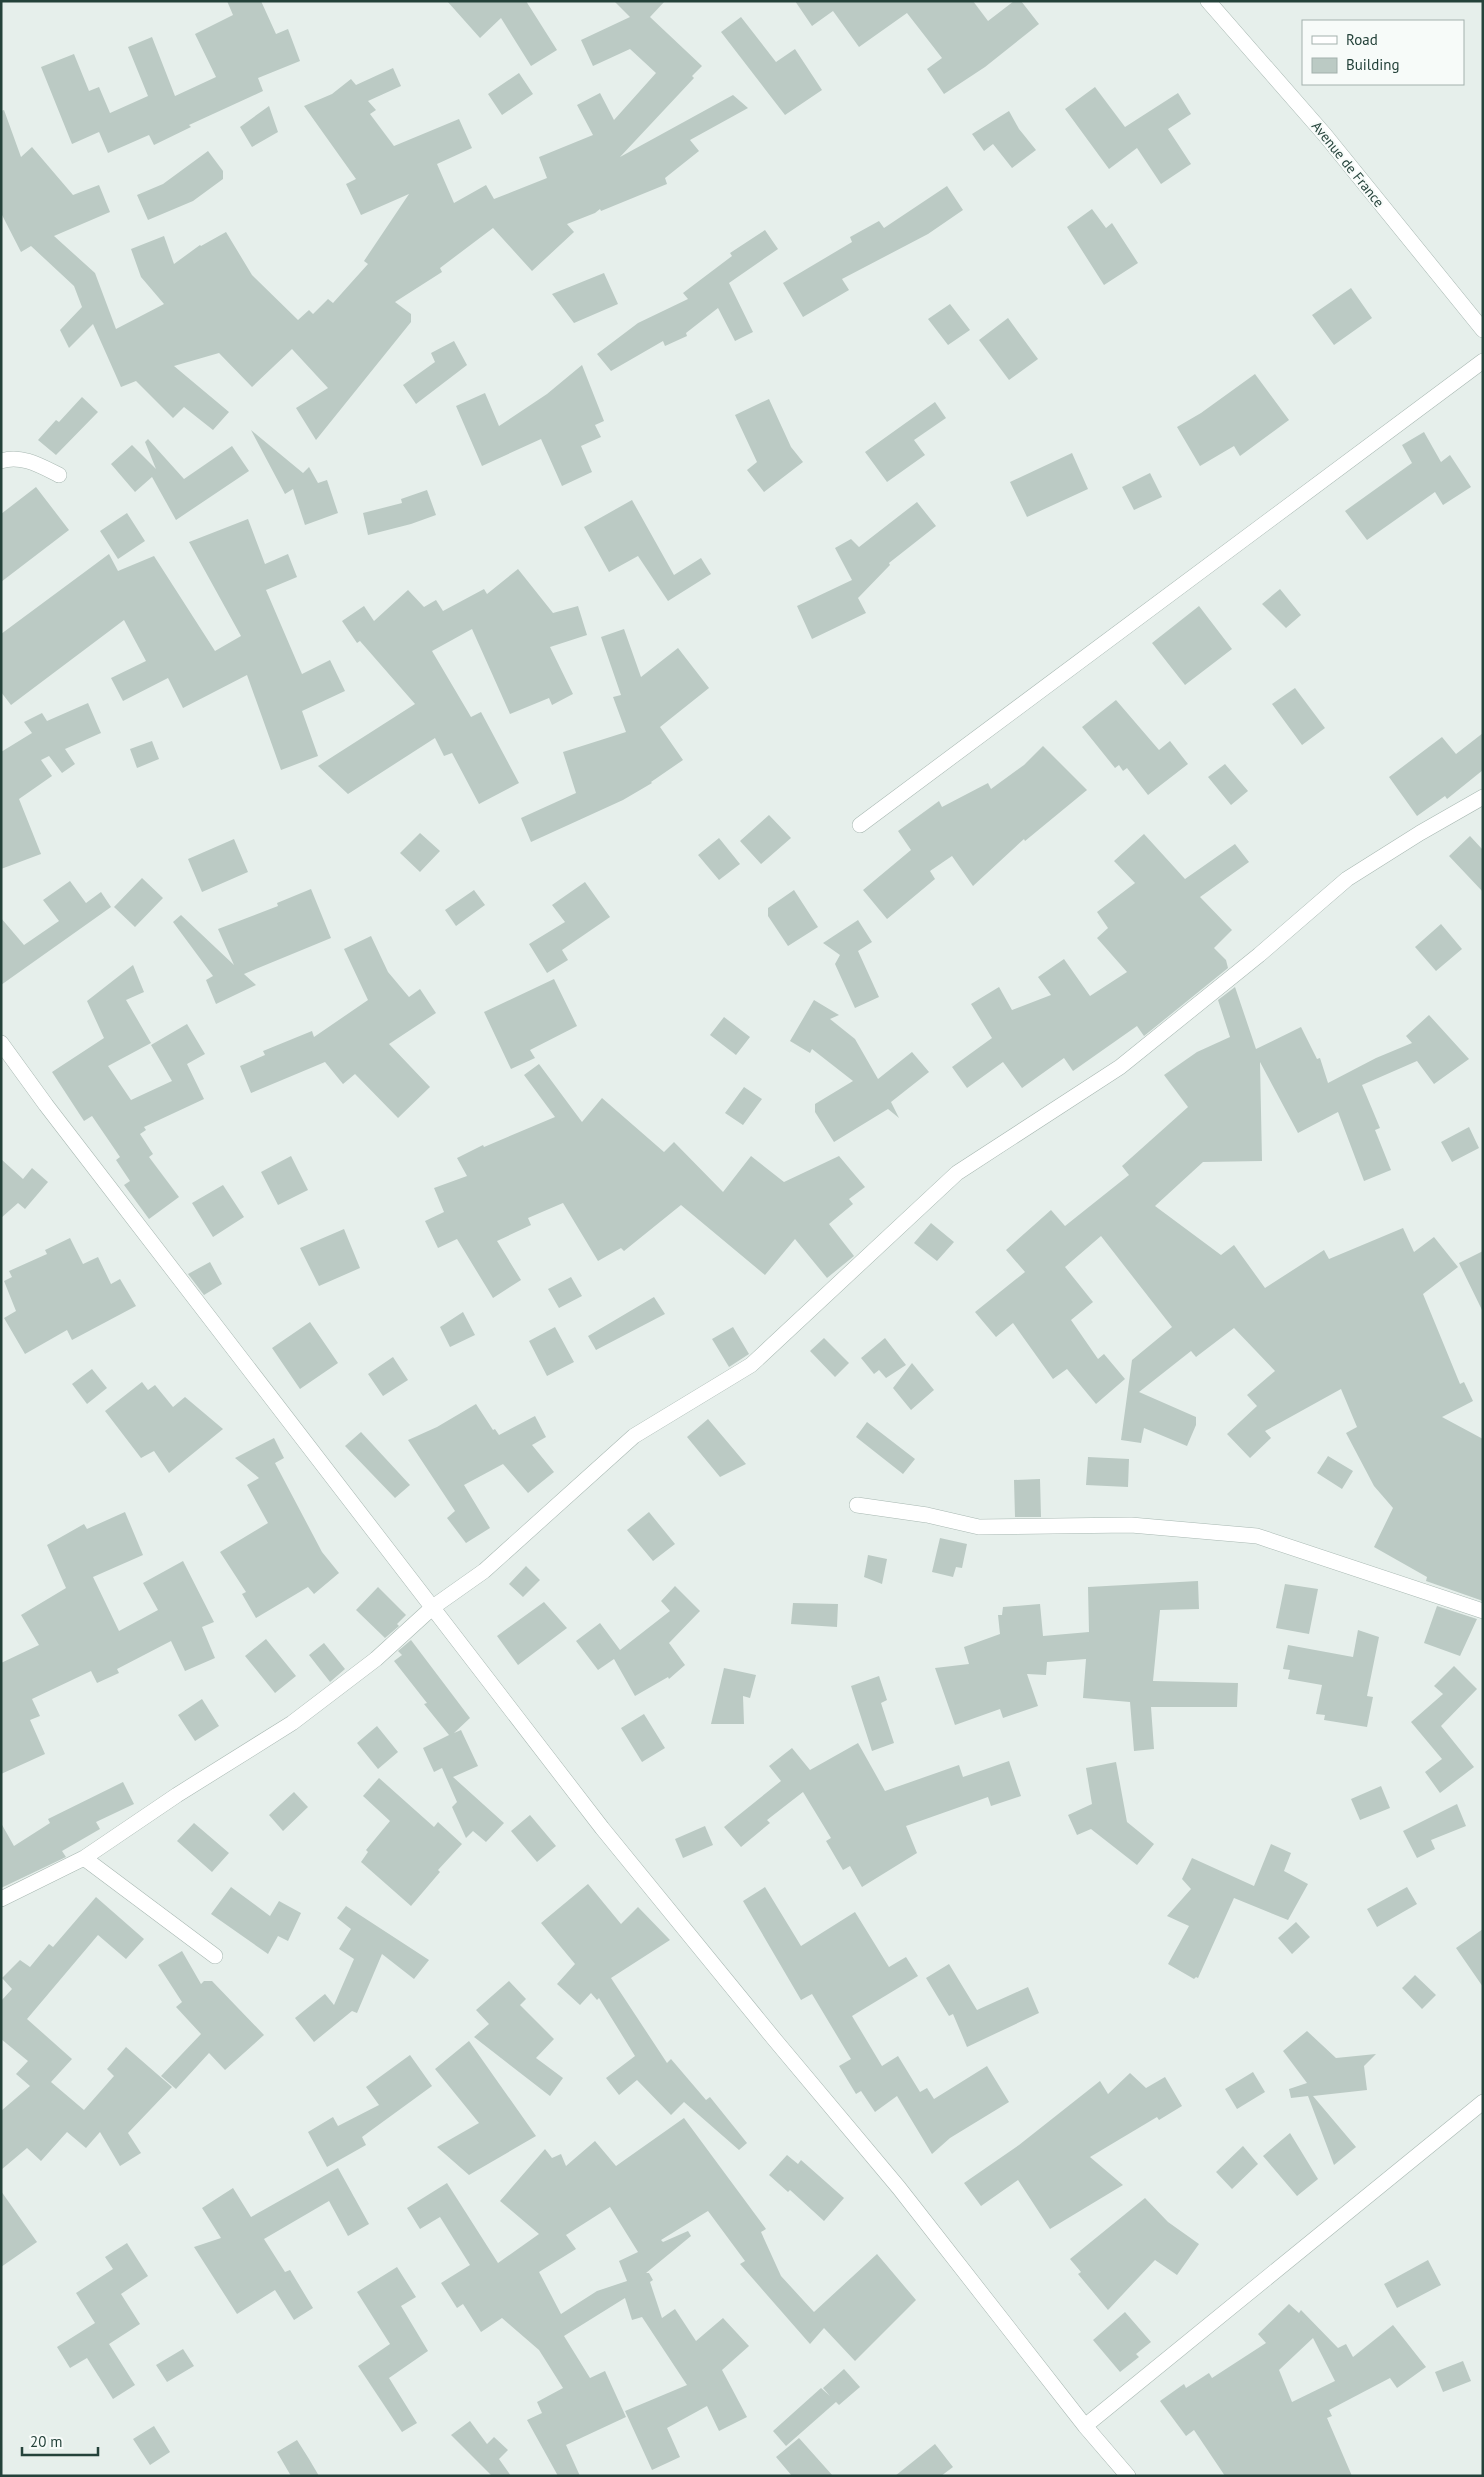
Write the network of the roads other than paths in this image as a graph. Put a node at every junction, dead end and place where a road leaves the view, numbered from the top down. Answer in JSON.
{"nodes":[{"id":1,"x":1208,"y":1,"type":"edge"},
{"id":2,"x":1483,"y":330,"type":"edge"},
{"id":3,"x":1483,"y":362,"type":"edge"},
{"id":4,"x":1,"y":461,"type":"edge"},
{"id":5,"x":59,"y":475,"type":"dead end"},
{"id":6,"x":1483,"y":798,"type":"edge"},
{"id":7,"x":860,"y":825,"type":"dead end"},
{"id":8,"x":1,"y":1043,"type":"edge"},
{"id":9,"x":857,"y":1505,"type":"dead end"},
{"id":10,"x":433,"y":1607,"type":"junction"},
{"id":11,"x":1483,"y":1611,"type":"edge"},
{"id":12,"x":84,"y":1858,"type":"junction"},
{"id":13,"x":1,"y":1899,"type":"edge"},
{"id":14,"x":215,"y":1956,"type":"dead end"},
{"id":15,"x":1483,"y":2102,"type":"edge"},
{"id":16,"x":1085,"y":2426,"type":"junction"},
{"id":17,"x":1128,"y":2476,"type":"edge"}],
"edges":[{"from":1,"to":2,"type":"street","name":"Avenue de France"},
{"from":3,"to":7,"type":"street"},
{"from":4,"to":5,"type":"street"},
{"from":6,"to":10,"type":"street"},
{"from":8,"to":10,"type":"street"},
{"from":9,"to":11,"type":"street"},
{"from":10,"to":12,"type":"street"},
{"from":10,"to":16,"type":"street"},
{"from":12,"to":13,"type":"street"},
{"from":12,"to":14,"type":"street"},
{"from":15,"to":16,"type":"street"},
{"from":16,"to":17,"type":"street"}]}
